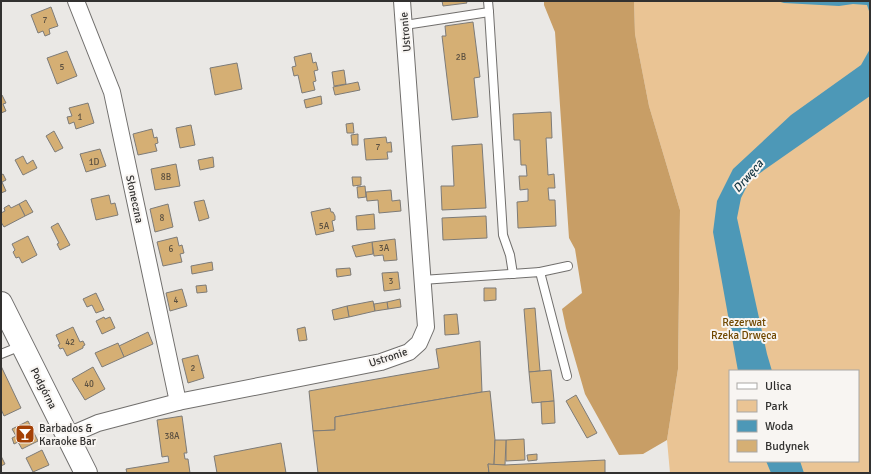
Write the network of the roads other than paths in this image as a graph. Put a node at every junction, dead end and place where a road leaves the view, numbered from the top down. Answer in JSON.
{"nodes":[{"id":1,"x":76,"y":1,"type":"edge"},
{"id":2,"x":402,"y":1,"type":"edge"},
{"id":3,"x":488,"y":1,"type":"edge"},
{"id":4,"x":489,"y":12,"type":"junction"},
{"id":5,"x":405,"y":25,"type":"junction"},
{"id":6,"x":568,"y":266,"type":"dead end"},
{"id":7,"x":540,"y":272,"type":"junction"},
{"id":8,"x":514,"y":274,"type":"junction"},
{"id":9,"x":422,"y":280,"type":"junction"},
{"id":10,"x":1,"y":302,"type":"edge"},
{"id":11,"x":23,"y":346,"type":"junction"},
{"id":12,"x":1,"y":354,"type":"edge"},
{"id":13,"x":567,"y":376,"type":"dead end"},
{"id":14,"x":178,"y":402,"type":"junction"},
{"id":15,"x":68,"y":436,"type":"junction"},
{"id":16,"x":86,"y":473,"type":"edge"}],
"edges":[{"from":1,"to":14,"type":"street","name":"Słoneczna"},
{"from":2,"to":5,"type":"street","name":"Ustronie"},
{"from":3,"to":4,"type":"lane"},
{"from":4,"to":5,"type":"lane"},
{"from":4,"to":8,"type":"lane"},
{"from":5,"to":9,"type":"street","name":"Ustronie"},
{"from":6,"to":7,"type":"lane"},
{"from":7,"to":8,"type":"lane"},
{"from":7,"to":13,"type":"lane"},
{"from":8,"to":9,"type":"lane"},
{"from":9,"to":14,"type":"street","name":"Ustronie"},
{"from":10,"to":11,"type":"main road","name":"Podgórna"},
{"from":11,"to":12,"type":"lane"},
{"from":11,"to":15,"type":"main road","name":"Podgórna"},
{"from":14,"to":15,"type":"street","name":"Ustronie"},
{"from":15,"to":16,"type":"main road","name":"Podgórna"}]}
